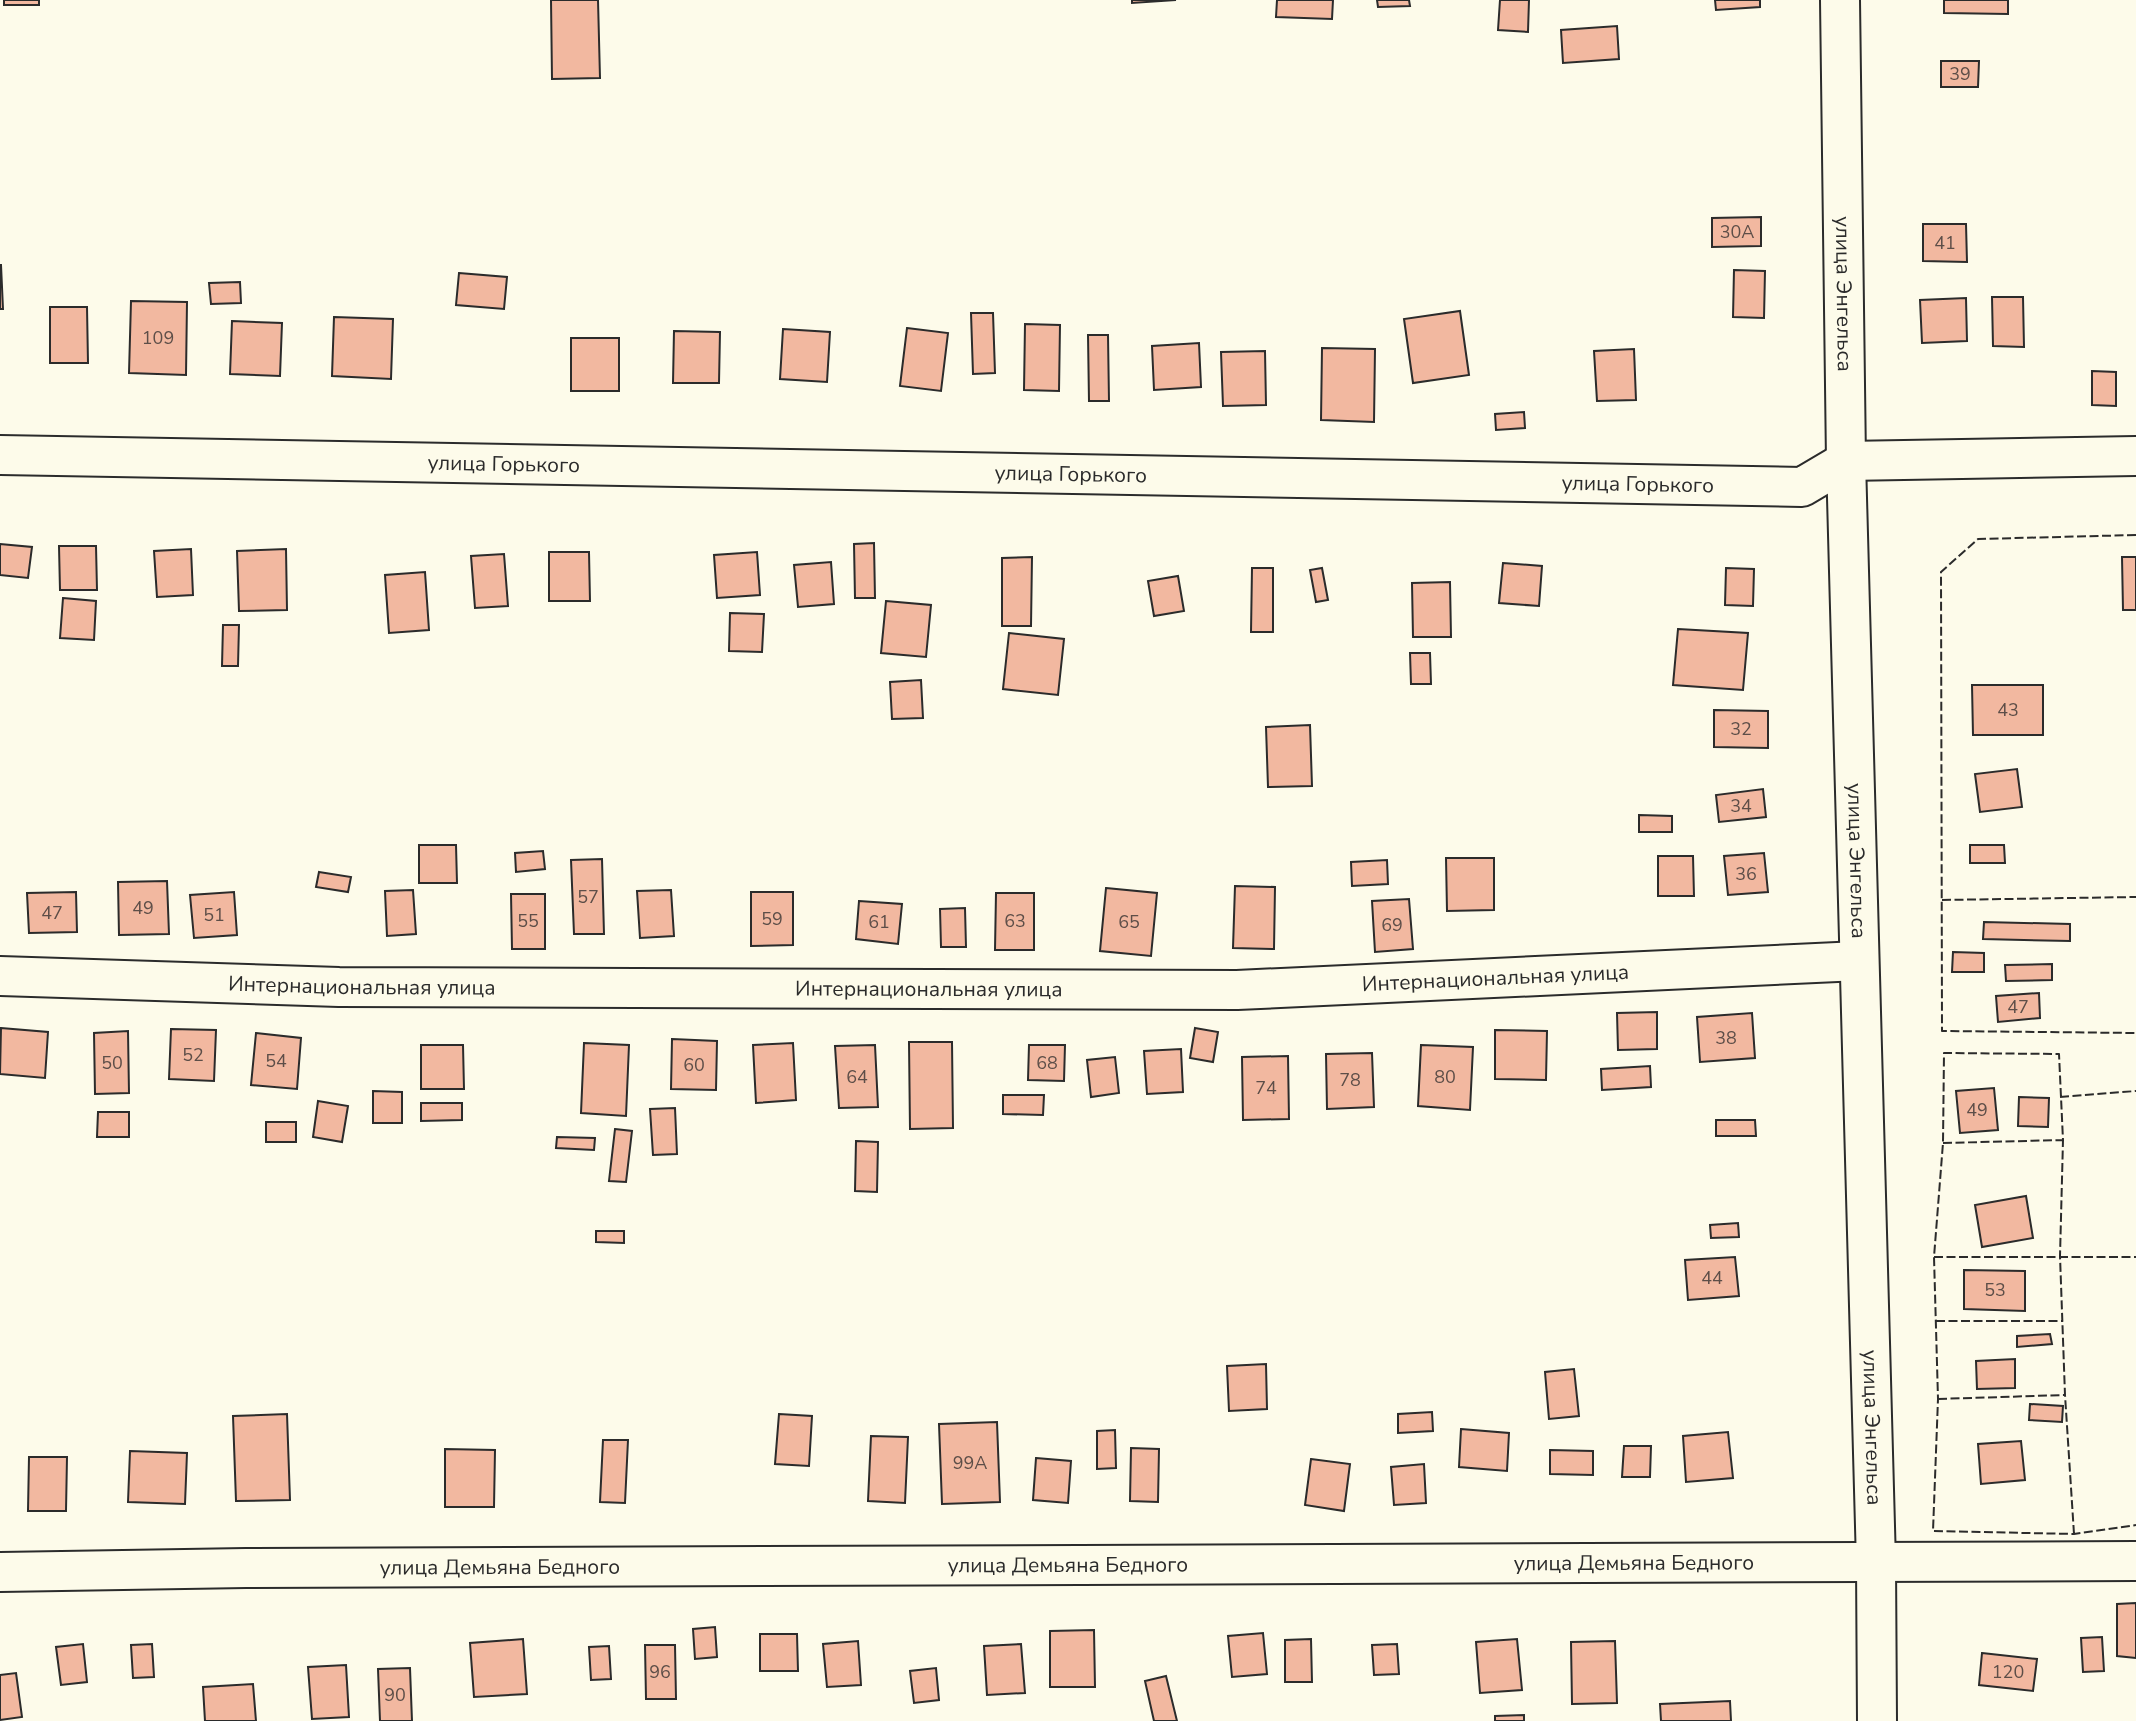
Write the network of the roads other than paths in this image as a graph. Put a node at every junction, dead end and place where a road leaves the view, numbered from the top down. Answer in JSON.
{"nodes":[{"id":1,"x":1840,"y":0,"type":"edge"},
{"id":2,"x":0,"y":455,"type":"edge"},
{"id":3,"x":2136,"y":456,"type":"edge"},
{"id":4,"x":1846,"y":461,"type":"junction"},
{"id":5,"x":1858,"y":961,"type":"junction"},
{"id":6,"x":0,"y":976,"type":"edge"},
{"id":7,"x":2136,"y":1561,"type":"edge"},
{"id":8,"x":1876,"y":1563,"type":"junction"},
{"id":9,"x":0,"y":1572,"type":"edge"},
{"id":10,"x":1877,"y":1721,"type":"edge"}],
"edges":[{"from":1,"to":4,"type":"street","name":"улица Энгельса"},
{"from":2,"to":4,"type":"street","name":"улица Горького"},
{"from":3,"to":4,"type":"street","name":"улица Горького"},
{"from":4,"to":5,"type":"street","name":"улица Энгельса"},
{"from":5,"to":6,"type":"street","name":"Интернациональная улица"},
{"from":5,"to":8,"type":"street","name":"улица Энгельса"},
{"from":7,"to":8,"type":"street","name":"улица Демьяна Бедного"},
{"from":8,"to":9,"type":"street","name":"улица Демьяна Бедного"},
{"from":8,"to":10,"type":"street","name":"улица Энгельса"}]}
